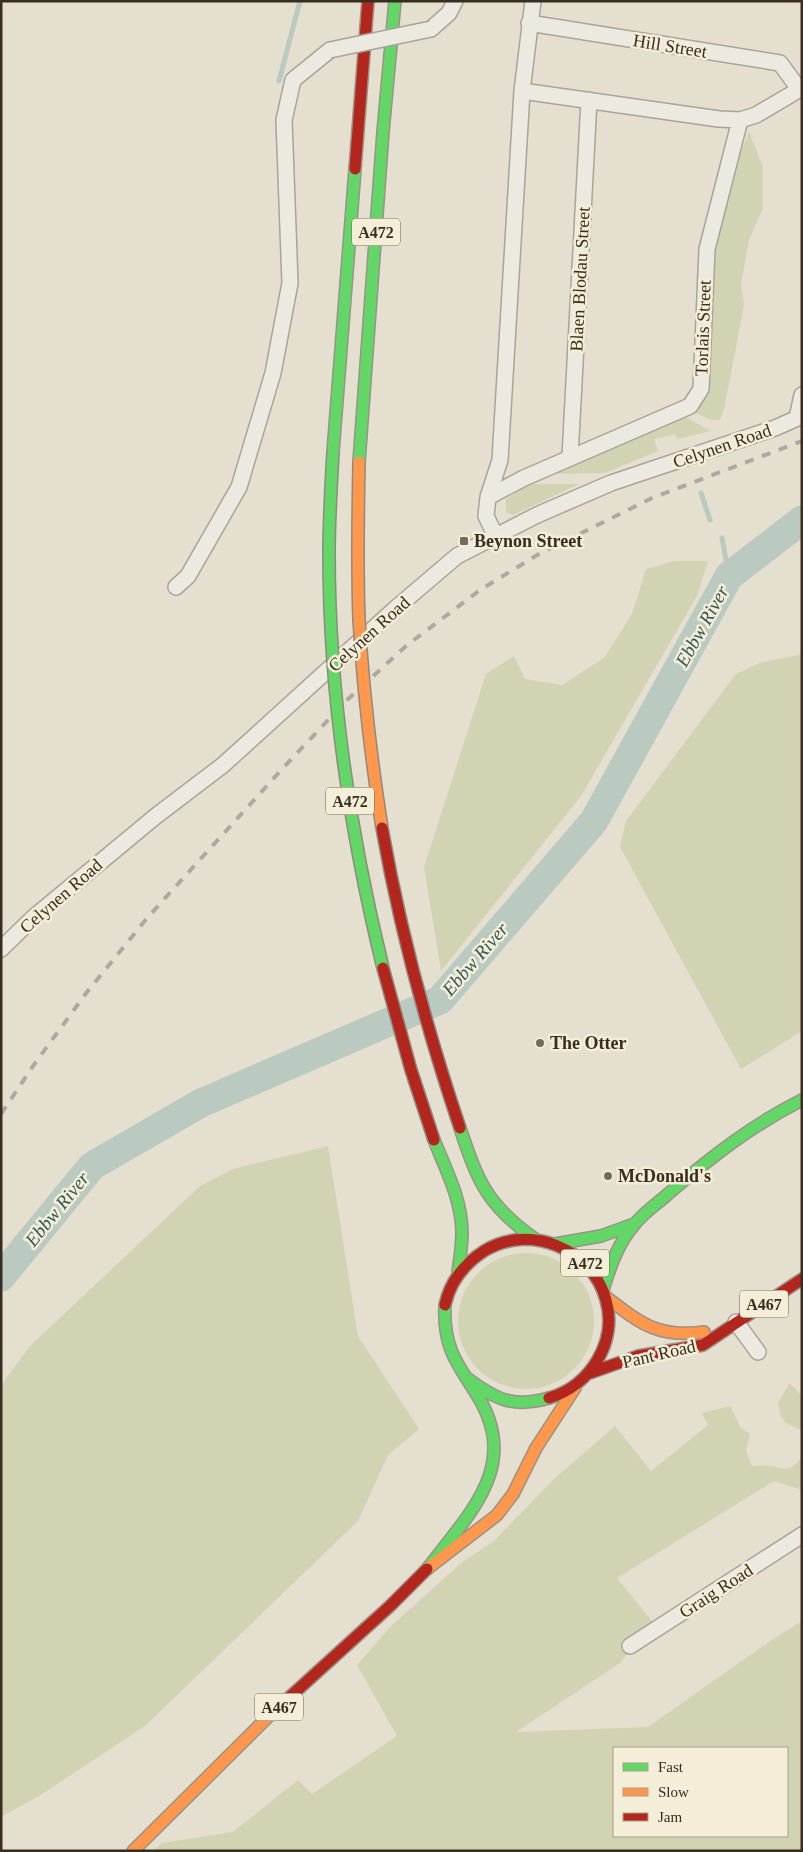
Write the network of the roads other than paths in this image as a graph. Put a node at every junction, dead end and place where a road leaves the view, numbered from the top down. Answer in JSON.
{"nodes":[{"id":1,"x":368,"y":1,"type":"edge"},
{"id":2,"x":395,"y":1,"type":"edge"},
{"id":3,"x":455,"y":1,"type":"edge"},
{"id":4,"x":532,"y":1,"type":"edge"},
{"id":5,"x":529,"y":23,"type":"junction"},
{"id":6,"x":800,"y":89,"type":"edge"},
{"id":7,"x":522,"y":91,"type":"junction"},
{"id":8,"x":589,"y":100,"type":"junction"},
{"id":9,"x":740,"y":120,"type":"junction"},
{"id":10,"x":802,"y":397,"type":"edge"},
{"id":11,"x":799,"y":417,"type":"edge"},
{"id":12,"x":570,"y":457,"type":"junction"},
{"id":13,"x":488,"y":498,"type":"junction"},
{"id":14,"x":495,"y":536,"type":"junction"},
{"id":15,"x":176,"y":587,"type":"dead end"},
{"id":16,"x":1,"y":949,"type":"edge"},
{"id":17,"x":802,"y":1100,"type":"edge"},
{"id":18,"x":634,"y":1224,"type":"junction"},
{"id":19,"x":534,"y":1239,"type":"junction"},
{"id":20,"x":555,"y":1244,"type":"junction"},
{"id":21,"x":458,"y":1272,"type":"junction"},
{"id":22,"x":802,"y":1279,"type":"edge"},
{"id":23,"x":605,"y":1293,"type":"junction"},
{"id":24,"x":731,"y":1325,"type":"junction"},
{"id":25,"x":758,"y":1352,"type":"dead end"},
{"id":26,"x":590,"y":1373,"type":"junction"},
{"id":27,"x":467,"y":1378,"type":"junction"},
{"id":28,"x":575,"y":1388,"type":"junction"},
{"id":29,"x":802,"y":1535,"type":"edge"},
{"id":30,"x":428,"y":1568,"type":"junction"},
{"id":31,"x":630,"y":1646,"type":"dead end"},
{"id":32,"x":133,"y":1851,"type":"edge"}],
"edges":[{"from":1,"to":21,"type":"main road","number":"A472","bridge":true},
{"from":2,"to":19,"type":"main road","number":"A472","bridge":true},
{"from":3,"to":15,"type":"street","bridge":true},
{"from":4,"to":5,"type":"street"},
{"from":5,"to":6,"type":"street","name":"Hill Street"},
{"from":5,"to":7,"type":"street"},
{"from":6,"to":9,"type":"street"},
{"from":7,"to":8,"type":"street"},
{"from":7,"to":13,"type":"street"},
{"from":8,"to":9,"type":"street"},
{"from":8,"to":12,"type":"street","name":"Blaen Blodau Street"},
{"from":9,"to":12,"type":"street","name":"Torlais Street"},
{"from":10,"to":11,"type":"street"},
{"from":11,"to":14,"type":"street","name":"Celynen Road"},
{"from":12,"to":13,"type":"street","name":"Torlais Street"},
{"from":13,"to":14,"type":"street"},
{"from":14,"to":16,"type":"street","name":"Celynen Road"},
{"from":17,"to":18,"type":"main road"},
{"from":18,"to":20,"type":"main road"},
{"from":18,"to":23,"type":"main road"},
{"from":19,"to":20,"type":"main road","number":"A472"},
{"from":19,"to":21,"type":"main road","number":"A472"},
{"from":20,"to":23,"type":"main road","number":"A472"},
{"from":21,"to":27,"type":"main road","number":"A472"},
{"from":22,"to":24,"type":"main road","name":"Pant Road","number":"A467"},
{"from":23,"to":24,"type":"main road","name":"Pant Road","number":"A467"},
{"from":23,"to":26,"type":"main road","number":"A472"},
{"from":24,"to":25,"type":"street"},
{"from":24,"to":26,"type":"main road","name":"Pant Road","number":"A467"},
{"from":26,"to":28,"type":"main road","number":"A472"},
{"from":27,"to":28,"type":"main road","number":"A472"},
{"from":27,"to":30,"type":"main road","number":"A467"},
{"from":28,"to":30,"type":"main road","number":"A467"},
{"from":29,"to":31,"type":"street","name":"Graig Road"},
{"from":30,"to":32,"type":"main road","number":"A467"}]}
